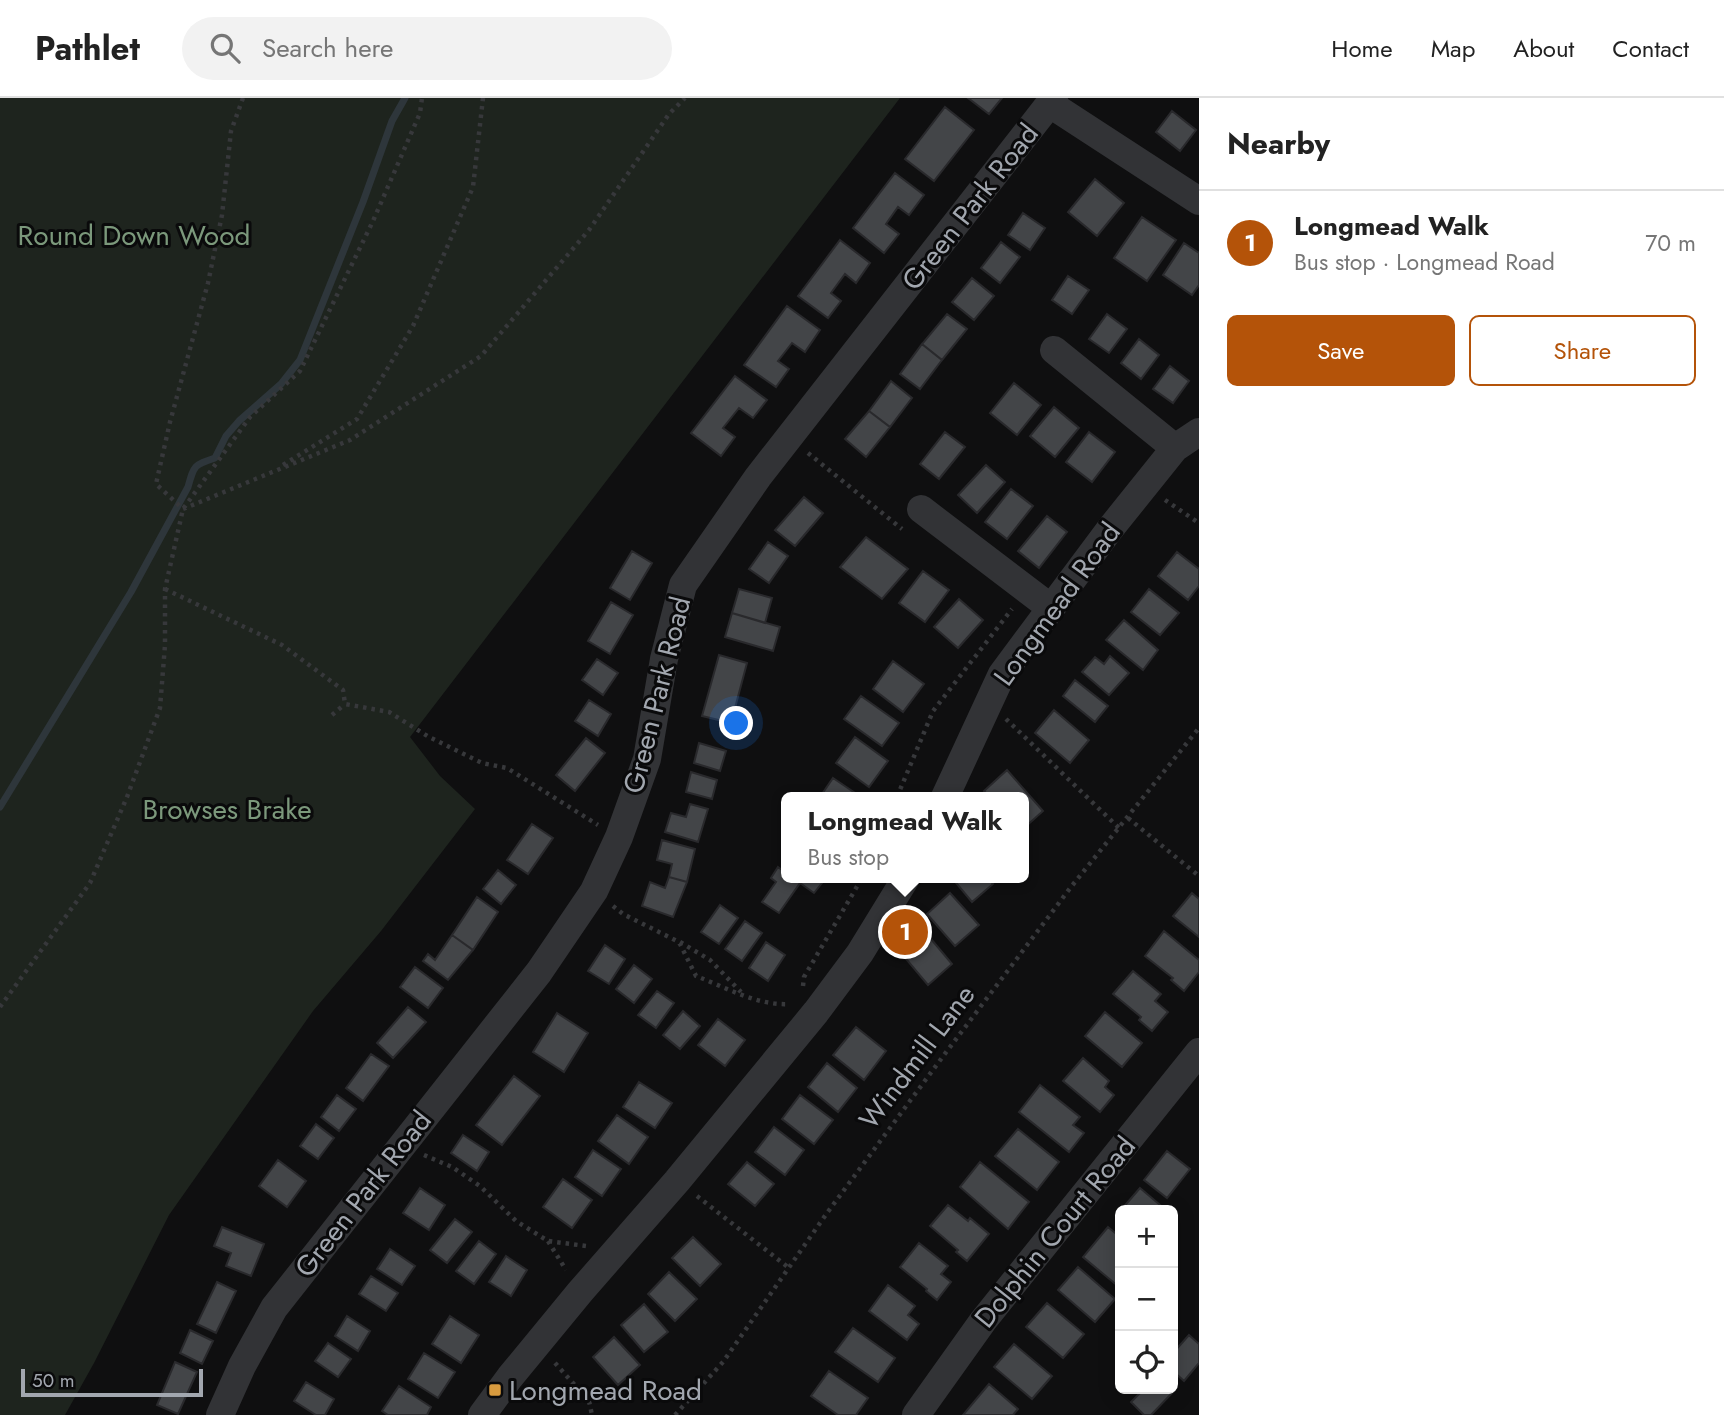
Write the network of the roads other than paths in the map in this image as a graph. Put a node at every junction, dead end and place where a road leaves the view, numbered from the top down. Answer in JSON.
{"nodes":[{"id":1,"x":1052,"y":101,"type":"edge"},
{"id":2,"x":1199,"y":201,"type":"edge"},
{"id":3,"x":1054,"y":350,"type":"dead end"},
{"id":4,"x":1199,"y":432,"type":"edge"},
{"id":5,"x":1175,"y":448,"type":"junction"},
{"id":6,"x":921,"y":509,"type":"road end"},
{"id":7,"x":1051,"y":608,"type":"junction"},
{"id":8,"x":947,"y":792,"type":"edge"},
{"id":9,"x":903,"y":883,"type":"edge"},
{"id":10,"x":1199,"y":1052,"type":"edge"},
{"id":11,"x":220,"y":1415,"type":"edge"},
{"id":12,"x":482,"y":1415,"type":"edge"},
{"id":13,"x":916,"y":1415,"type":"edge"}],
"edges":[{"from":1,"to":2,"type":"street"},
{"from":1,"to":11,"type":"street","name":"Green Park Road"},
{"from":3,"to":5,"type":"street"},
{"from":4,"to":5,"type":"street","name":"Longmead Road"},
{"from":5,"to":7,"type":"street","name":"Longmead Road"},
{"from":6,"to":7,"type":"street"},
{"from":7,"to":8,"type":"street","name":"Longmead Road"},
{"from":9,"to":12,"type":"street"},
{"from":10,"to":13,"type":"street","name":"Dolphin Court Road"}]}
